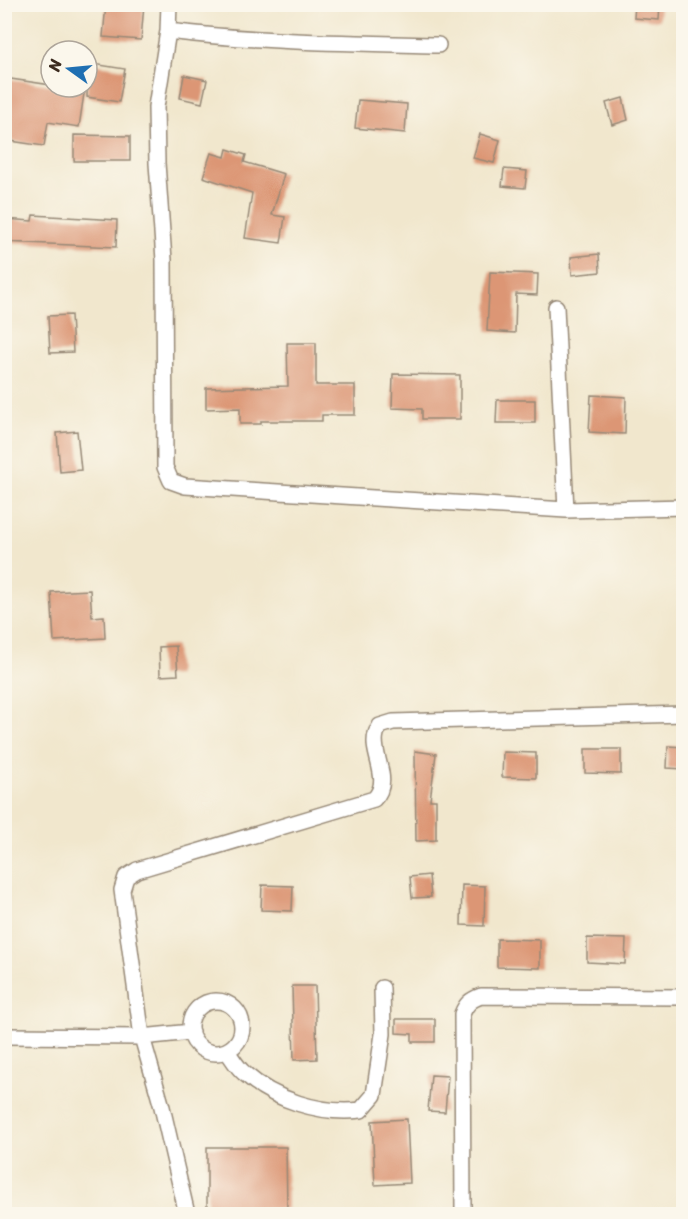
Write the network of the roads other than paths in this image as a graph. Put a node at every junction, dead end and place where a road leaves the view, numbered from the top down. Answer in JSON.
{"nodes":[{"id":1,"x":169,"y":4,"type":"edge"},
{"id":2,"x":168,"y":31,"type":"junction"},
{"id":3,"x":438,"y":45,"type":"dead end"},
{"id":4,"x":556,"y":307,"type":"dead end"},
{"id":5,"x":684,"y":507,"type":"edge"},
{"id":6,"x":566,"y":510,"type":"junction"},
{"id":7,"x":684,"y":714,"type":"edge"},
{"id":8,"x":382,"y":988,"type":"dead end"},
{"id":9,"x":684,"y":997,"type":"edge"},
{"id":10,"x":191,"y":1032,"type":"junction"},
{"id":11,"x":4,"y":1036,"type":"edge"},
{"id":12,"x":142,"y":1038,"type":"junction"},
{"id":13,"x":226,"y":1051,"type":"junction"},
{"id":14,"x":187,"y":1215,"type":"edge"},
{"id":15,"x":463,"y":1215,"type":"edge"}],
"edges":[{"from":1,"to":2,"type":"street"},
{"from":2,"to":3,"type":"street"},
{"from":2,"to":6,"type":"street"},
{"from":4,"to":6,"type":"street"},
{"from":5,"to":6,"type":"street"},
{"from":7,"to":12,"type":"street"},
{"from":8,"to":13,"type":"street"},
{"from":9,"to":15,"type":"street"},
{"from":10,"to":12,"type":"street"},
{"from":10,"to":13,"type":"street"},
{"from":10,"to":13,"type":"street"},
{"from":11,"to":12,"type":"street"},
{"from":12,"to":14,"type":"street"}]}
